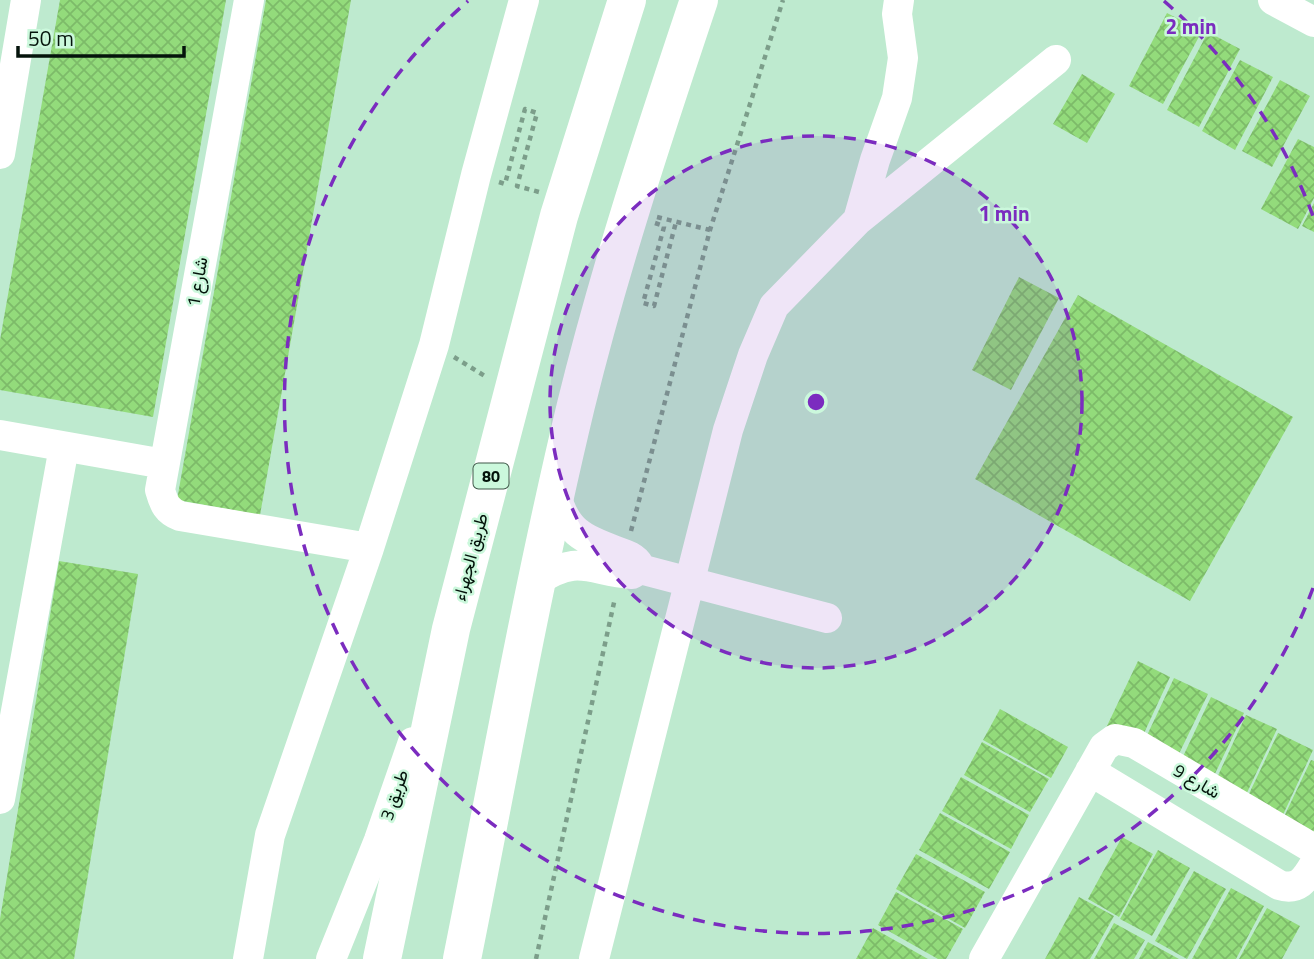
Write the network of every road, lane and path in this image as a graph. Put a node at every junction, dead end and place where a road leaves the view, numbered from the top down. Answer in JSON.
{"nodes":[{"id":1,"x":26,"y":0,"type":"edge"},
{"id":2,"x":249,"y":0,"type":"edge"},
{"id":3,"x":524,"y":0,"type":"edge"},
{"id":4,"x":627,"y":0,"type":"edge"},
{"id":5,"x":699,"y":0,"type":"edge"},
{"id":6,"x":783,"y":0,"type":"edge"},
{"id":7,"x":899,"y":0,"type":"edge"},
{"id":8,"x":1273,"y":0,"type":"edge"},
{"id":9,"x":1314,"y":22,"type":"edge"},
{"id":10,"x":1056,"y":60,"type":"dead end"},
{"id":11,"x":0,"y":154,"type":"edge"},
{"id":12,"x":505,"y":184,"type":"dead end"},
{"id":13,"x":517,"y":186,"type":"dead end"},
{"id":14,"x":858,"y":220,"type":"junction"},
{"id":15,"x":664,"y":227,"type":"dead end"},
{"id":16,"x":710,"y":230,"type":"junction"},
{"id":17,"x":435,"y":345,"type":"junction"},
{"id":18,"x":492,"y":380,"type":"dead end"},
{"id":19,"x":0,"y":435,"type":"edge"},
{"id":20,"x":64,"y":447,"type":"junction"},
{"id":21,"x":164,"y":464,"type":"junction"},
{"id":22,"x":556,"y":494,"type":"junction"},
{"id":23,"x":369,"y":548,"type":"junction"},
{"id":24,"x":628,"y":565,"type":"junction"},
{"id":25,"x":537,"y":581,"type":"junction"},
{"id":26,"x":689,"y":582,"type":"junction"},
{"id":27,"x":827,"y":618,"type":"dead end"},
{"id":28,"x":452,"y":629,"type":"junction"},
{"id":29,"x":1090,"y":771,"type":"junction"},
{"id":30,"x":0,"y":799,"type":"edge"},
{"id":31,"x":1314,"y":849,"type":"edge"},
{"id":32,"x":1314,"y":866,"type":"edge"},
{"id":33,"x":988,"y":957,"type":"edge"},
{"id":34,"x":248,"y":959,"type":"edge"},
{"id":35,"x":331,"y":959,"type":"edge"},
{"id":36,"x":382,"y":959,"type":"edge"},
{"id":37,"x":462,"y":959,"type":"edge"},
{"id":38,"x":536,"y":959,"type":"edge"},
{"id":39,"x":594,"y":959,"type":"edge"}],
"edges":[{"from":1,"to":11,"type":"street"},
{"from":2,"to":21,"type":"street","name":"شارع 1"},
{"from":3,"to":17,"type":"street"},
{"from":4,"to":28,"type":"highway","name":"طريق الجهراء","number":"80"},
{"from":5,"to":22,"type":"highway"},
{"from":6,"to":16,"type":"path"},
{"from":7,"to":14,"type":"street"},
{"from":8,"to":9,"type":"street"},
{"from":10,"to":14,"type":"street"},
{"from":12,"to":13,"type":"path"},
{"from":14,"to":26,"type":"street"},
{"from":15,"to":16,"type":"path"},
{"from":16,"to":24,"type":"path"},
{"from":17,"to":18,"type":"path"},
{"from":17,"to":23,"type":"street"},
{"from":19,"to":20,"type":"street"},
{"from":20,"to":21,"type":"street"},
{"from":20,"to":30,"type":"street"},
{"from":21,"to":23,"type":"street","name":"شارع 1"},
{"from":22,"to":24,"type":"street"},
{"from":22,"to":25,"type":"highway"},
{"from":23,"to":34,"type":"street"},
{"from":24,"to":25,"type":"street"},
{"from":24,"to":26,"type":"street"},
{"from":24,"to":38,"type":"path"},
{"from":25,"to":37,"type":"highway"},
{"from":26,"to":27,"type":"street"},
{"from":26,"to":39,"type":"street"},
{"from":28,"to":35,"type":"street","name":"طريق 3"},
{"from":28,"to":36,"type":"highway","name":"طريق الجهراء","number":"80"},
{"from":29,"to":31,"type":"street","name":"شارع 9"},
{"from":29,"to":32,"type":"street"},
{"from":29,"to":33,"type":"street","name":"شارع 9"}]}
